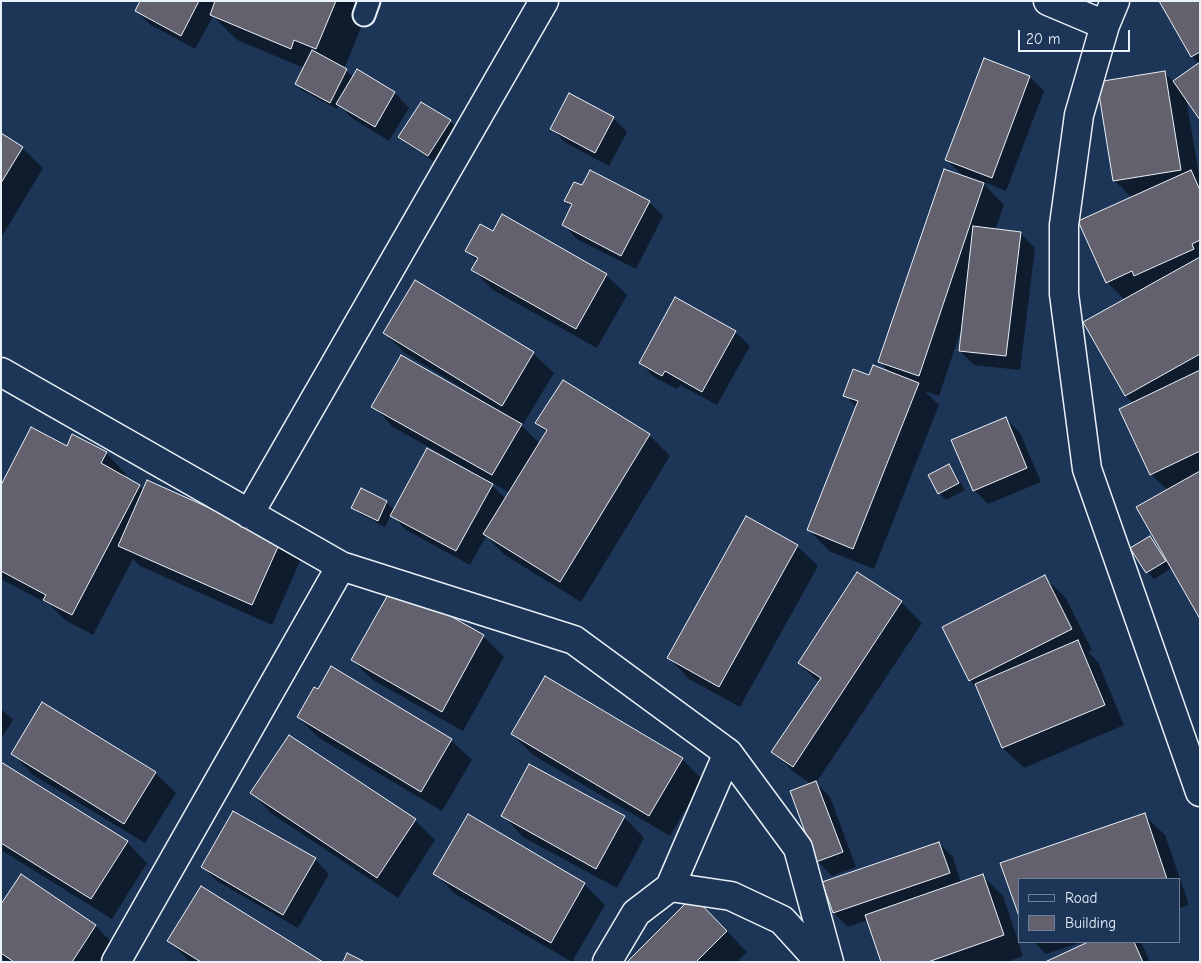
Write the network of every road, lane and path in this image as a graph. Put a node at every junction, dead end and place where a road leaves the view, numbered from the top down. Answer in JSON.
{"nodes":[{"id":1,"x":544,"y":1,"type":"edge"},
{"id":2,"x":1048,"y":1,"type":"edge"},
{"id":3,"x":1110,"y":13,"type":"edge"},
{"id":4,"x":5,"y":382,"type":"edge"},
{"id":5,"x":248,"y":514,"type":"junction"},
{"id":6,"x":341,"y":566,"type":"junction"},
{"id":7,"x":728,"y":753,"type":"junction"},
{"id":8,"x":1200,"y":792,"type":"edge"},
{"id":9,"x":670,"y":887,"type":"junction"},
{"id":10,"x":116,"y":962,"type":"edge"},
{"id":11,"x":606,"y":962,"type":"edge"},
{"id":12,"x":820,"y":962,"type":"edge"},
{"id":13,"x":829,"y":962,"type":"edge"}],
"edges":[{"from":1,"to":5,"type":"street"},
{"from":2,"to":3,"type":"street"},
{"from":3,"to":8,"type":"street"},
{"from":4,"to":5,"type":"street"},
{"from":5,"to":6,"type":"street"},
{"from":6,"to":7,"type":"street"},
{"from":6,"to":10,"type":"street"},
{"from":7,"to":9,"type":"street"},
{"from":7,"to":13,"type":"street"},
{"from":9,"to":11,"type":"street"},
{"from":9,"to":12,"type":"street"}]}
